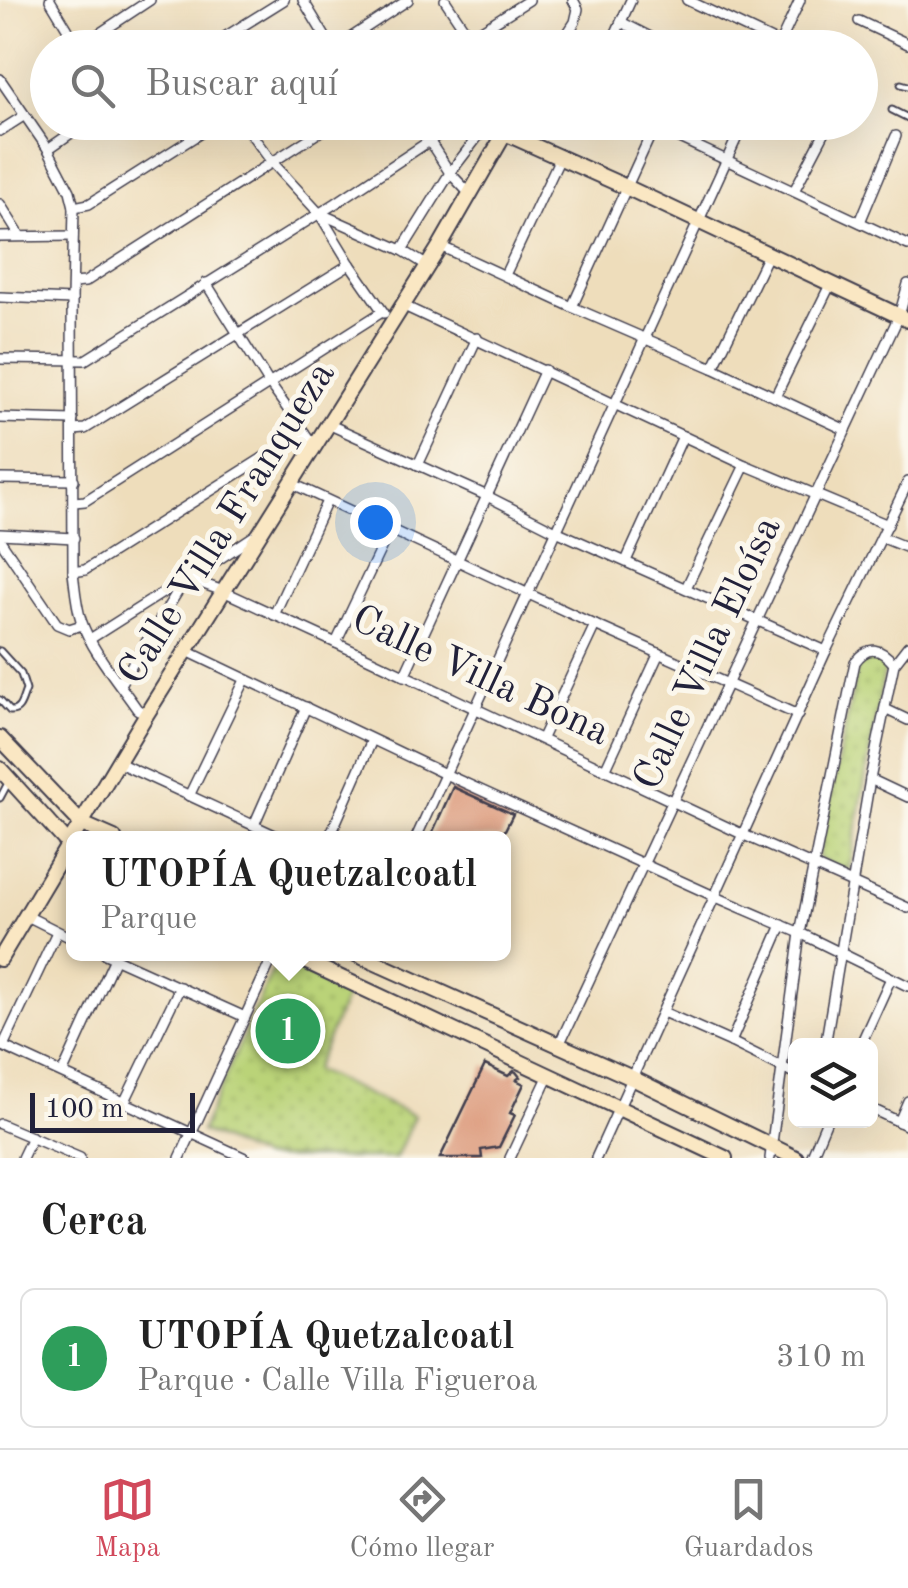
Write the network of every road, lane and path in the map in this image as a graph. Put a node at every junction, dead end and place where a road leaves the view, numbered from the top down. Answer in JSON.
{"nodes":[{"id":1,"x":50,"y":0,"type":"edge"},
{"id":2,"x":150,"y":0,"type":"edge"},
{"id":3,"x":284,"y":0,"type":"edge"},
{"id":4,"x":303,"y":0,"type":"edge"},
{"id":5,"x":408,"y":0,"type":"edge"},
{"id":6,"x":445,"y":0,"type":"edge"},
{"id":7,"x":529,"y":0,"type":"edge"},
{"id":8,"x":631,"y":0,"type":"edge"},
{"id":9,"x":687,"y":0,"type":"edge"},
{"id":10,"x":800,"y":0,"type":"edge"},
{"id":11,"x":575,"y":4,"type":"edge"},
{"id":12,"x":709,"y":4,"type":"edge"},
{"id":13,"x":860,"y":20,"type":"dead end"},
{"id":14,"x":621,"y":22,"type":"junction"},
{"id":15,"x":69,"y":30,"type":"edge"},
{"id":16,"x":105,"y":30,"type":"edge"},
{"id":17,"x":236,"y":30,"type":"edge"},
{"id":18,"x":322,"y":30,"type":"edge"},
{"id":19,"x":361,"y":30,"type":"edge"},
{"id":20,"x":466,"y":30,"type":"edge"},
{"id":21,"x":480,"y":30,"type":"edge"},
{"id":22,"x":570,"y":30,"type":"edge"},
{"id":23,"x":617,"y":30,"type":"edge"},
{"id":24,"x":637,"y":30,"type":"edge"},
{"id":25,"x":752,"y":30,"type":"edge"},
{"id":26,"x":786,"y":30,"type":"edge"},
{"id":27,"x":908,"y":44,"type":"edge"},
{"id":28,"x":0,"y":79,"type":"edge"},
{"id":29,"x":892,"y":110,"type":"dead end"},
{"id":30,"x":25,"y":115,"type":"junction"},
{"id":31,"x":908,"y":118,"type":"edge"},
{"id":32,"x":30,"y":122,"type":"edge"},
{"id":33,"x":0,"y":131,"type":"edge"},
{"id":34,"x":896,"y":136,"type":"dead end"},
{"id":35,"x":42,"y":140,"type":"edge"},
{"id":36,"x":61,"y":140,"type":"edge"},
{"id":37,"x":191,"y":140,"type":"edge"},
{"id":38,"x":256,"y":140,"type":"edge"},
{"id":39,"x":307,"y":140,"type":"edge"},
{"id":40,"x":476,"y":140,"type":"edge"},
{"id":41,"x":501,"y":140,"type":"edge"},
{"id":42,"x":529,"y":140,"type":"edge"},
{"id":43,"x":645,"y":140,"type":"edge"},
{"id":44,"x":685,"y":140,"type":"edge"},
{"id":45,"x":736,"y":140,"type":"edge"},
{"id":46,"x":821,"y":140,"type":"edge"},
{"id":47,"x":429,"y":141,"type":"joint"},
{"id":48,"x":48,"y":149,"type":"junction"},
{"id":49,"x":560,"y":158,"type":"junction"},
{"id":50,"x":727,"y":160,"type":"junction"},
{"id":51,"x":272,"y":162,"type":"junction"},
{"id":52,"x":450,"y":174,"type":"junction"},
{"id":53,"x":626,"y":187,"type":"junction"},
{"id":54,"x":794,"y":191,"type":"junction"},
{"id":55,"x":470,"y":193,"type":"junction"},
{"id":56,"x":0,"y":204,"type":"edge"},
{"id":57,"x":74,"y":207,"type":"junction"},
{"id":58,"x":319,"y":212,"type":"junction"},
{"id":59,"x":860,"y":222,"type":"junction"},
{"id":60,"x":698,"y":223,"type":"junction"},
{"id":61,"x":20,"y":236,"type":"junction"},
{"id":62,"x":74,"y":236,"type":"junction"},
{"id":63,"x":0,"y":237,"type":"edge"},
{"id":64,"x":908,"y":245,"type":"edge"},
{"id":65,"x":440,"y":246,"type":"junction"},
{"id":66,"x":402,"y":250,"type":"junction"},
{"id":67,"x":768,"y":255,"type":"junction"},
{"id":68,"x":350,"y":264,"type":"junction"},
{"id":69,"x":428,"y":266,"type":"junction"},
{"id":70,"x":505,"y":275,"type":"junction"},
{"id":71,"x":73,"y":282,"type":"junction"},
{"id":72,"x":206,"y":283,"type":"junction"},
{"id":73,"x":908,"y":284,"type":"edge"},
{"id":74,"x":830,"y":285,"type":"junction"},
{"id":75,"x":0,"y":298,"type":"edge"},
{"id":76,"x":72,"y":300,"type":"junction"},
{"id":77,"x":404,"y":306,"type":"junction"},
{"id":78,"x":572,"y":307,"type":"junction"},
{"id":79,"x":388,"y":316,"type":"junction"},
{"id":80,"x":904,"y":318,"type":"edge"},
{"id":81,"x":238,"y":332,"type":"junction"},
{"id":82,"x":477,"y":338,"type":"junction"},
{"id":83,"x":644,"y":338,"type":"junction"},
{"id":84,"x":0,"y":359,"type":"edge"},
{"id":85,"x":72,"y":361,"type":"junction"},
{"id":86,"x":714,"y":368,"type":"junction"},
{"id":87,"x":544,"y":370,"type":"junction"},
{"id":88,"x":269,"y":382,"type":"junction"},
{"id":89,"x":775,"y":397,"type":"junction"},
{"id":90,"x":616,"y":402,"type":"junction"},
{"id":91,"x":0,"y":418,"type":"edge"},
{"id":92,"x":328,"y":424,"type":"junction"},
{"id":93,"x":74,"y":425,"type":"junction"},
{"id":94,"x":846,"y":430,"type":"junction"},
{"id":95,"x":304,"y":432,"type":"junction"},
{"id":96,"x":683,"y":436,"type":"junction"},
{"id":97,"x":314,"y":446,"type":"junction"},
{"id":98,"x":745,"y":464,"type":"junction"},
{"id":99,"x":418,"y":465,"type":"junction"},
{"id":100,"x":0,"y":479,"type":"edge"},
{"id":101,"x":74,"y":480,"type":"junction"},
{"id":102,"x":908,"y":482,"type":"edge"},
{"id":103,"x":293,"y":484,"type":"junction"},
{"id":104,"x":816,"y":494,"type":"junction"},
{"id":105,"x":485,"y":495,"type":"junction"},
{"id":106,"x":327,"y":501,"type":"junction"},
{"id":107,"x":74,"y":502,"type":"junction"},
{"id":108,"x":888,"y":525,"type":"junction"},
{"id":109,"x":390,"y":529,"type":"junction"},
{"id":110,"x":262,"y":530,"type":"junction"},
{"id":111,"x":556,"y":531,"type":"junction"},
{"id":112,"x":0,"y":537,"type":"edge"},
{"id":113,"x":74,"y":538,"type":"junction"},
{"id":114,"x":882,"y":538,"type":"junction"},
{"id":115,"x":908,"y":548,"type":"edge"},
{"id":116,"x":456,"y":559,"type":"junction"},
{"id":117,"x":626,"y":561,"type":"junction"},
{"id":118,"x":73,"y":572,"type":"junction"},
{"id":119,"x":186,"y":581,"type":"junction"},
{"id":120,"x":686,"y":588,"type":"junction"},
{"id":121,"x":223,"y":592,"type":"junction"},
{"id":122,"x":527,"y":593,"type":"junction"},
{"id":123,"x":274,"y":615,"type":"junction"},
{"id":124,"x":756,"y":620,"type":"junction"},
{"id":125,"x":82,"y":625,"type":"junction"},
{"id":126,"x":595,"y":625,"type":"junction"},
{"id":127,"x":90,"y":639,"type":"junction"},
{"id":128,"x":336,"y":642,"type":"junction"},
{"id":129,"x":908,"y":646,"type":"edge"},
{"id":130,"x":186,"y":650,"type":"junction"},
{"id":131,"x":0,"y":651,"type":"edge"},
{"id":132,"x":826,"y":651,"type":"junction"},
{"id":133,"x":659,"y":653,"type":"junction"},
{"id":134,"x":894,"y":664,"type":"junction"},
{"id":135,"x":404,"y":676,"type":"junction"},
{"id":136,"x":246,"y":680,"type":"junction"},
{"id":137,"x":120,"y":684,"type":"junction"},
{"id":138,"x":726,"y":684,"type":"junction"},
{"id":139,"x":0,"y":700,"type":"edge"},
{"id":140,"x":306,"y":707,"type":"junction"},
{"id":141,"x":474,"y":709,"type":"junction"},
{"id":142,"x":885,"y":709,"type":"junction"},
{"id":143,"x":146,"y":715,"type":"junction"},
{"id":144,"x":798,"y":715,"type":"junction"},
{"id":145,"x":908,"y":720,"type":"edge"},
{"id":146,"x":0,"y":738,"type":"edge"},
{"id":147,"x":542,"y":738,"type":"junction"},
{"id":148,"x":372,"y":740,"type":"junction"},
{"id":149,"x":119,"y":762,"type":"junction"},
{"id":150,"x":606,"y":768,"type":"junction"},
{"id":151,"x":445,"y":774,"type":"junction"},
{"id":152,"x":5,"y":775,"type":"edge"},
{"id":153,"x":870,"y":779,"type":"junction"},
{"id":154,"x":189,"y":796,"type":"junction"},
{"id":155,"x":0,"y":798,"type":"edge"},
{"id":156,"x":908,"y":798,"type":"edge"},
{"id":157,"x":674,"y":801,"type":"junction"},
{"id":158,"x":82,"y":824,"type":"junction"},
{"id":159,"x":254,"y":825,"type":"junction"},
{"id":160,"x":78,"y":831,"type":"edge"},
{"id":161,"x":98,"y":831,"type":"edge"},
{"id":162,"x":266,"y":831,"type":"edge"},
{"id":163,"x":332,"y":831,"type":"edge"},
{"id":164,"x":419,"y":831,"type":"edge"},
{"id":165,"x":744,"y":835,"type":"junction"},
{"id":166,"x":66,"y":842,"type":"edge"},
{"id":167,"x":66,"y":852,"type":"edge"},
{"id":168,"x":644,"y":864,"type":"junction"},
{"id":169,"x":812,"y":864,"type":"junction"},
{"id":170,"x":852,"y":882,"type":"junction"},
{"id":171,"x":716,"y":897,"type":"junction"},
{"id":172,"x":908,"y":908,"type":"edge"},
{"id":173,"x":25,"y":915,"type":"junction"},
{"id":174,"x":782,"y":925,"type":"junction"},
{"id":175,"x":57,"y":932,"type":"junction"},
{"id":176,"x":800,"y":932,"type":"junction"},
{"id":177,"x":66,"y":936,"type":"edge"},
{"id":178,"x":840,"y":952,"type":"junction"},
{"id":179,"x":0,"y":959,"type":"edge"},
{"id":180,"x":108,"y":961,"type":"edge"},
{"id":181,"x":121,"y":961,"type":"edge"},
{"id":182,"x":271,"y":961,"type":"edge"},
{"id":183,"x":305,"y":961,"type":"edge"},
{"id":184,"x":376,"y":961,"type":"edge"},
{"id":185,"x":891,"y":978,"type":"junction"},
{"id":186,"x":908,"y":986,"type":"edge"},
{"id":187,"x":180,"y":987,"type":"junction"},
{"id":188,"x":663,"y":1012,"type":"junction"},
{"id":189,"x":245,"y":1017,"type":"junction"},
{"id":190,"x":825,"y":1038,"type":"edge"},
{"id":191,"x":864,"y":1038,"type":"edge"},
{"id":192,"x":731,"y":1042,"type":"junction"},
{"id":193,"x":1,"y":1046,"type":"edge"},
{"id":194,"x":558,"y":1047,"type":"junction"},
{"id":195,"x":781,"y":1068,"type":"junction"},
{"id":196,"x":788,"y":1071,"type":"edge"},
{"id":197,"x":63,"y":1072,"type":"junction"},
{"id":198,"x":549,"y":1074,"type":"junction"},
{"id":199,"x":632,"y":1078,"type":"junction"},
{"id":200,"x":125,"y":1101,"type":"junction"},
{"id":201,"x":908,"y":1101,"type":"edge"},
{"id":202,"x":619,"y":1107,"type":"junction"},
{"id":203,"x":878,"y":1112,"type":"edge"},
{"id":204,"x":0,"y":1124,"type":"edge"},
{"id":205,"x":904,"y":1124,"type":"edge"},
{"id":206,"x":823,"y":1128,"type":"edge"},
{"id":207,"x":192,"y":1133,"type":"junction"},
{"id":208,"x":32,"y":1137,"type":"junction"},
{"id":209,"x":770,"y":1152,"type":"edge"},
{"id":210,"x":22,"y":1158,"type":"edge"},
{"id":211,"x":80,"y":1158,"type":"edge"},
{"id":212,"x":180,"y":1158,"type":"edge"},
{"id":213,"x":245,"y":1158,"type":"edge"},
{"id":214,"x":510,"y":1158,"type":"edge"},
{"id":215,"x":596,"y":1158,"type":"edge"},
{"id":216,"x":725,"y":1158,"type":"edge"},
{"id":217,"x":796,"y":1158,"type":"edge"},
{"id":218,"x":811,"y":1158,"type":"edge"}],
"edges":[{"from":1,"to":15,"type":"street"},
{"from":2,"to":16,"type":"street"},
{"from":3,"to":17,"type":"street"},
{"from":4,"to":18,"type":"street"},
{"from":5,"to":19,"type":"street"},
{"from":6,"to":20,"type":"street"},
{"from":7,"to":21,"type":"street"},
{"from":8,"to":14,"type":"street"},
{"from":9,"to":12,"type":"street"},
{"from":10,"to":26,"type":"street"},
{"from":11,"to":22,"type":"street"},
{"from":12,"to":25,"type":"street"},
{"from":13,"to":27,"type":"street"},
{"from":14,"to":23,"type":"street"},
{"from":14,"to":24,"type":"street"},
{"from":28,"to":30,"type":"street"},
{"from":29,"to":31,"type":"lane"},
{"from":30,"to":32,"type":"street"},
{"from":30,"to":33,"type":"street"},
{"from":34,"to":59,"type":"street"},
{"from":35,"to":48,"type":"street"},
{"from":36,"to":48,"type":"street"},
{"from":37,"to":57,"type":"street"},
{"from":38,"to":51,"type":"street"},
{"from":39,"to":51,"type":"street"},
{"from":40,"to":52,"type":"street"},
{"from":41,"to":55,"type":"street","name":"Calle Villa Franqueza"},
{"from":42,"to":49,"type":"street"},
{"from":43,"to":53,"type":"street"},
{"from":44,"to":50,"type":"street"},
{"from":45,"to":50,"type":"street"},
{"from":46,"to":54,"type":"street"},
{"from":47,"to":52,"type":"street"},
{"from":47,"to":58,"type":"street"},
{"from":48,"to":57,"type":"street"},
{"from":49,"to":53,"type":"street"},
{"from":49,"to":70,"type":"street"},
{"from":50,"to":54,"type":"street"},
{"from":50,"to":60,"type":"street"},
{"from":51,"to":58,"type":"street"},
{"from":51,"to":71,"type":"street"},
{"from":52,"to":55,"type":"street"},
{"from":52,"to":66,"type":"street"},
{"from":53,"to":60,"type":"street"},
{"from":53,"to":78,"type":"street"},
{"from":54,"to":59,"type":"street"},
{"from":55,"to":65,"type":"street","name":"Calle Villa Franqueza"},
{"from":56,"to":61,"type":"street"},
{"from":57,"to":62,"type":"street"},
{"from":58,"to":66,"type":"street"},
{"from":58,"to":68,"type":"street"},
{"from":58,"to":72,"type":"street"},
{"from":59,"to":64,"type":"street"},
{"from":60,"to":67,"type":"street"},
{"from":60,"to":83,"type":"street"},
{"from":61,"to":62,"type":"street"},
{"from":61,"to":63,"type":"street"},
{"from":62,"to":71,"type":"street"},
{"from":65,"to":69,"type":"street","name":"Calle Villa Franqueza"},
{"from":65,"to":70,"type":"street"},
{"from":66,"to":69,"type":"street"},
{"from":67,"to":74,"type":"street"},
{"from":67,"to":86,"type":"street"},
{"from":68,"to":79,"type":"street"},
{"from":68,"to":81,"type":"street"},
{"from":69,"to":77,"type":"street","name":"Calle Villa Franqueza"},
{"from":70,"to":78,"type":"street"},
{"from":71,"to":76,"type":"street"},
{"from":72,"to":81,"type":"street"},
{"from":72,"to":85,"type":"street"},
{"from":73,"to":80,"type":"street","name":"Calle Villa Eloísa"},
{"from":74,"to":80,"type":"street"},
{"from":74,"to":89,"type":"street"},
{"from":75,"to":76,"type":"street"},
{"from":76,"to":85,"type":"street"},
{"from":77,"to":79,"type":"street","name":"Calle Villa Franqueza"},
{"from":77,"to":82,"type":"street"},
{"from":78,"to":83,"type":"street"},
{"from":79,"to":88,"type":"street"},
{"from":79,"to":92,"type":"street","name":"Calle Villa Franqueza"},
{"from":80,"to":94,"type":"street","name":"Calle Villa Eloísa"},
{"from":81,"to":88,"type":"street"},
{"from":81,"to":93,"type":"street"},
{"from":82,"to":87,"type":"street"},
{"from":82,"to":99,"type":"street"},
{"from":83,"to":86,"type":"street"},
{"from":83,"to":90,"type":"street"},
{"from":84,"to":85,"type":"street"},
{"from":85,"to":93,"type":"street"},
{"from":86,"to":89,"type":"street"},
{"from":87,"to":90,"type":"street"},
{"from":87,"to":105,"type":"street"},
{"from":88,"to":95,"type":"street"},
{"from":88,"to":107,"type":"street"},
{"from":89,"to":94,"type":"street"},
{"from":90,"to":96,"type":"street"},
{"from":90,"to":111,"type":"street"},
{"from":91,"to":93,"type":"street"},
{"from":92,"to":97,"type":"street","name":"Calle Villa Franqueza"},
{"from":92,"to":99,"type":"street"},
{"from":93,"to":101,"type":"street"},
{"from":94,"to":104,"type":"street","name":"Calle Villa Eloísa"},
{"from":95,"to":97,"type":"street"},
{"from":95,"to":118,"type":"street"},
{"from":96,"to":98,"type":"street"},
{"from":96,"to":117,"type":"street"},
{"from":97,"to":103,"type":"street","name":"Calle Villa Franqueza"},
{"from":98,"to":104,"type":"street"},
{"from":98,"to":120,"type":"street"},
{"from":99,"to":105,"type":"street"},
{"from":100,"to":101,"type":"street"},
{"from":101,"to":107,"type":"street"},
{"from":102,"to":108,"type":"street"},
{"from":103,"to":106,"type":"street"},
{"from":103,"to":110,"type":"street","name":"Calle Villa Franqueza"},
{"from":104,"to":108,"type":"street"},
{"from":104,"to":124,"type":"street","name":"Calle Villa Eloísa"},
{"from":105,"to":111,"type":"street"},
{"from":105,"to":116,"type":"street"},
{"from":106,"to":109,"type":"street"},
{"from":106,"to":123,"type":"street"},
{"from":107,"to":113,"type":"street"},
{"from":108,"to":114,"type":"street"},
{"from":109,"to":116,"type":"street"},
{"from":109,"to":128,"type":"street"},
{"from":110,"to":119,"type":"street"},
{"from":110,"to":121,"type":"street","name":"Calle Villa Franqueza"},
{"from":111,"to":117,"type":"street"},
{"from":111,"to":122,"type":"street"},
{"from":112,"to":113,"type":"street"},
{"from":112,"to":125,"type":"street"},
{"from":113,"to":118,"type":"street"},
{"from":114,"to":115,"type":"street"},
{"from":114,"to":132,"type":"street"},
{"from":116,"to":122,"type":"street"},
{"from":116,"to":135,"type":"street"},
{"from":117,"to":120,"type":"street"},
{"from":118,"to":125,"type":"street"},
{"from":119,"to":121,"type":"street","name":"Calle Villa Bona"},
{"from":119,"to":127,"type":"street"},
{"from":119,"to":137,"type":"street"},
{"from":120,"to":124,"type":"street"},
{"from":121,"to":123,"type":"street","name":"Calle Villa Bona"},
{"from":121,"to":130,"type":"street","name":"Calle Villa Franqueza"},
{"from":122,"to":126,"type":"street"},
{"from":122,"to":141,"type":"street"},
{"from":123,"to":128,"type":"street","name":"Calle Villa Bona"},
{"from":124,"to":132,"type":"street"},
{"from":124,"to":138,"type":"street","name":"Calle Villa Eloísa"},
{"from":125,"to":127,"type":"street"},
{"from":126,"to":133,"type":"street"},
{"from":126,"to":147,"type":"street"},
{"from":127,"to":137,"type":"street"},
{"from":128,"to":135,"type":"street","name":"Calle Villa Bona"},
{"from":129,"to":134,"type":"street"},
{"from":130,"to":136,"type":"street"},
{"from":130,"to":143,"type":"street","name":"Calle Villa Franqueza"},
{"from":131,"to":139,"type":"lane"},
{"from":132,"to":144,"type":"street"},
{"from":133,"to":138,"type":"street"},
{"from":133,"to":150,"type":"street"},
{"from":134,"to":142,"type":"street"},
{"from":134,"to":169,"type":"street"},
{"from":135,"to":141,"type":"street","name":"Calle Villa Bona"},
{"from":136,"to":140,"type":"street"},
{"from":136,"to":154,"type":"street"},
{"from":137,"to":143,"type":"street"},
{"from":138,"to":144,"type":"street"},
{"from":138,"to":157,"type":"street","name":"Calle Villa Eloísa"},
{"from":140,"to":148,"type":"street"},
{"from":140,"to":159,"type":"street"},
{"from":141,"to":147,"type":"street","name":"Calle Villa Bona"},
{"from":141,"to":151,"type":"street"},
{"from":142,"to":145,"type":"street"},
{"from":142,"to":153,"type":"street"},
{"from":143,"to":149,"type":"street","name":"Calle Villa Franqueza"},
{"from":144,"to":165,"type":"street"},
{"from":146,"to":158,"type":"street"},
{"from":147,"to":150,"type":"street","name":"Calle Villa Bona"},
{"from":148,"to":151,"type":"street"},
{"from":148,"to":163,"type":"street"},
{"from":149,"to":154,"type":"street"},
{"from":149,"to":158,"type":"street","name":"Calle Villa Franqueza"},
{"from":150,"to":157,"type":"street","name":"Calle Villa Bona"},
{"from":151,"to":164,"type":"street"},
{"from":151,"to":168,"type":"street"},
{"from":152,"to":155,"type":"lane"},
{"from":152,"to":166,"type":"street"},
{"from":153,"to":156,"type":"street"},
{"from":153,"to":170,"type":"street"},
{"from":154,"to":159,"type":"street"},
{"from":157,"to":165,"type":"street","name":"Calle Villa Bona"},
{"from":157,"to":168,"type":"street","name":"Calle Villa Eloísa"},
{"from":158,"to":160,"type":"street","name":"Calle Villa Franqueza"},
{"from":158,"to":161,"type":"street"},
{"from":159,"to":162,"type":"street"},
{"from":165,"to":169,"type":"street","name":"Calle Villa Bona"},
{"from":165,"to":171,"type":"street"},
{"from":167,"to":173,"type":"street","name":"Calle Villa Franqueza"},
{"from":168,"to":171,"type":"street"},
{"from":168,"to":194,"type":"street","name":"Calle Villa Eloísa"},
{"from":169,"to":170,"type":"street","name":"Calle Villa Bona"},
{"from":169,"to":176,"type":"street"},
{"from":170,"to":172,"type":"street","name":"Calle Villa Bona"},
{"from":170,"to":178,"type":"street"},
{"from":171,"to":174,"type":"street"},
{"from":171,"to":188,"type":"street"},
{"from":173,"to":175,"type":"street"},
{"from":173,"to":179,"type":"street","name":"Calle Villa Franqueza"},
{"from":174,"to":176,"type":"street"},
{"from":174,"to":192,"type":"street"},
{"from":175,"to":177,"type":"street"},
{"from":175,"to":193,"type":"street"},
{"from":176,"to":178,"type":"street"},
{"from":176,"to":195,"type":"street"},
{"from":178,"to":185,"type":"street"},
{"from":178,"to":190,"type":"street"},
{"from":180,"to":197,"type":"street"},
{"from":181,"to":187,"type":"street"},
{"from":182,"to":189,"type":"street"},
{"from":183,"to":198,"type":"street"},
{"from":184,"to":194,"type":"street"},
{"from":185,"to":186,"type":"street"},
{"from":185,"to":191,"type":"street"},
{"from":187,"to":189,"type":"street"},
{"from":187,"to":200,"type":"street"},
{"from":188,"to":192,"type":"street"},
{"from":188,"to":199,"type":"street"},
{"from":189,"to":207,"type":"street"},
{"from":192,"to":195,"type":"street"},
{"from":193,"to":197,"type":"street"},
{"from":194,"to":199,"type":"street"},
{"from":195,"to":196,"type":"street"},
{"from":195,"to":209,"type":"street"},
{"from":197,"to":200,"type":"street"},
{"from":198,"to":202,"type":"street"},
{"from":198,"to":214,"type":"street"},
{"from":199,"to":202,"type":"street"},
{"from":199,"to":209,"type":"street"},
{"from":200,"to":207,"type":"street"},
{"from":201,"to":205,"type":"street"},
{"from":202,"to":215,"type":"street"},
{"from":202,"to":216,"type":"street"},
{"from":203,"to":205,"type":"street"},
{"from":204,"to":208,"type":"street"},
{"from":206,"to":218,"type":"street"},
{"from":207,"to":212,"type":"street"},
{"from":207,"to":213,"type":"street"},
{"from":208,"to":210,"type":"street"},
{"from":208,"to":211,"type":"street"},
{"from":209,"to":217,"type":"street"}]}
